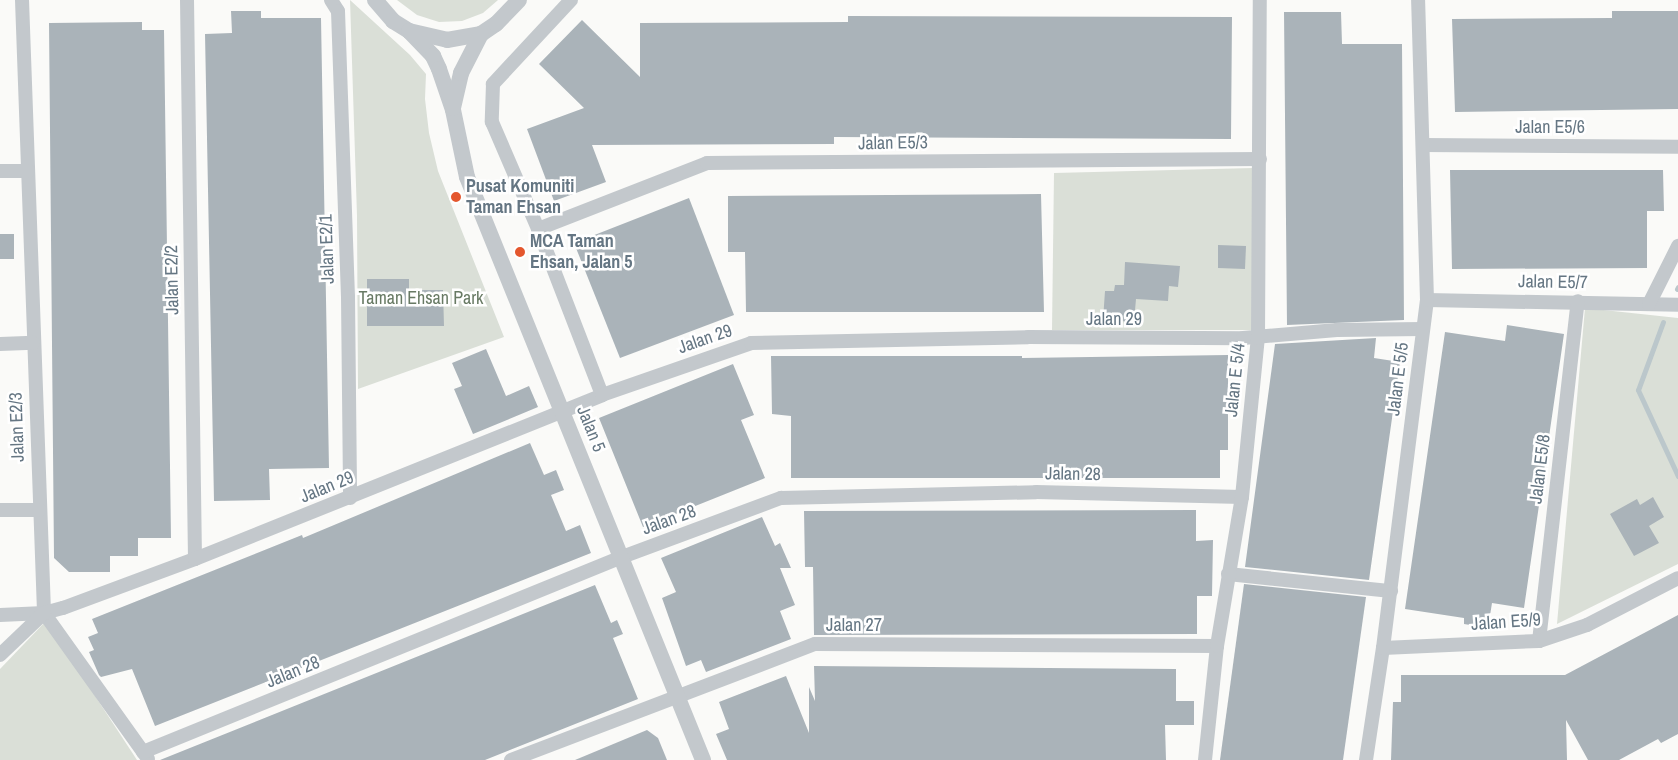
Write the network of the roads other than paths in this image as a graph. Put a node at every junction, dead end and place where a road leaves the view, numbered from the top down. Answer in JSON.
{"nodes":[{"id":1,"x":22,"y":0,"type":"edge"},
{"id":2,"x":187,"y":0,"type":"edge"},
{"id":3,"x":331,"y":0,"type":"edge"},
{"id":4,"x":375,"y":0,"type":"edge"},
{"id":5,"x":519,"y":0,"type":"edge"},
{"id":6,"x":571,"y":0,"type":"edge"},
{"id":7,"x":1260,"y":0,"type":"edge"},
{"id":8,"x":1418,"y":0,"type":"edge"},
{"id":9,"x":409,"y":31,"type":"junction"},
{"id":10,"x":481,"y":34,"type":"junction"},
{"id":11,"x":453,"y":110,"type":"junction"},
{"id":12,"x":1423,"y":145,"type":"junction"},
{"id":13,"x":1678,"y":147,"type":"edge"},
{"id":14,"x":1260,"y":159,"type":"junction"},
{"id":15,"x":0,"y":171,"type":"edge"},
{"id":16,"x":28,"y":171,"type":"junction"},
{"id":17,"x":538,"y":229,"type":"junction"},
{"id":18,"x":1678,"y":246,"type":"edge"},
{"id":19,"x":1427,"y":300,"type":"junction"},
{"id":20,"x":1578,"y":301,"type":"junction"},
{"id":21,"x":1649,"y":304,"type":"junction"},
{"id":22,"x":1678,"y":305,"type":"edge"},
{"id":23,"x":1423,"y":328,"type":"junction"},
{"id":24,"x":1258,"y":338,"type":"junction"},
{"id":25,"x":33,"y":343,"type":"junction"},
{"id":26,"x":0,"y":344,"type":"edge"},
{"id":27,"x":602,"y":395,"type":"junction"},
{"id":28,"x":562,"y":411,"type":"junction"},
{"id":29,"x":1242,"y":497,"type":"junction"},
{"id":30,"x":350,"y":498,"type":"junction"},
{"id":31,"x":0,"y":510,"type":"edge"},
{"id":32,"x":39,"y":510,"type":"junction"},
{"id":33,"x":622,"y":557,"type":"junction"},
{"id":34,"x":195,"y":559,"type":"junction"},
{"id":35,"x":1228,"y":574,"type":"junction"},
{"id":36,"x":1678,"y":578,"type":"edge"},
{"id":37,"x":1391,"y":591,"type":"junction"},
{"id":38,"x":44,"y":613,"type":"junction"},
{"id":39,"x":0,"y":615,"type":"edge"},
{"id":40,"x":1539,"y":641,"type":"junction"},
{"id":41,"x":1218,"y":646,"type":"junction"},
{"id":42,"x":1384,"y":648,"type":"junction"},
{"id":43,"x":0,"y":655,"type":"edge"},
{"id":44,"x":677,"y":694,"type":"junction"},
{"id":45,"x":145,"y":756,"type":"edge"},
{"id":46,"x":511,"y":760,"type":"edge"},
{"id":47,"x":703,"y":760,"type":"edge"},
{"id":48,"x":1205,"y":760,"type":"edge"},
{"id":49,"x":1366,"y":760,"type":"edge"}],
"edges":[{"from":1,"to":16,"type":"street","name":"Jalan E2/3"},
{"from":2,"to":34,"type":"street","name":"Jalan E2/2"},
{"from":3,"to":30,"type":"street","name":"Jalan E2/1"},
{"from":4,"to":9,"type":"street"},
{"from":5,"to":10,"type":"street"},
{"from":6,"to":17,"type":"street"},
{"from":7,"to":14,"type":"street","name":"Jalan E 5/4"},
{"from":8,"to":12,"type":"street","name":"Jalan E 5/5"},
{"from":9,"to":10,"type":"street"},
{"from":9,"to":11,"type":"street","name":"Jalan 5"},
{"from":10,"to":11,"type":"street","name":"Jalan 5"},
{"from":11,"to":28,"type":"street","name":"Jalan 5"},
{"from":12,"to":13,"type":"street","name":"Jalan E5/6"},
{"from":12,"to":19,"type":"street","name":"Jalan E 5/5"},
{"from":14,"to":17,"type":"street","name":"Jalan E5/3"},
{"from":14,"to":24,"type":"street","name":"Jalan E 5/4"},
{"from":15,"to":16,"type":"street"},
{"from":16,"to":25,"type":"street","name":"Jalan E2/3"},
{"from":17,"to":27,"type":"street"},
{"from":18,"to":21,"type":"street"},
{"from":19,"to":20,"type":"street","name":"Jalan E5/7"},
{"from":19,"to":23,"type":"street","name":"Jalan E 5/5"},
{"from":20,"to":21,"type":"street","name":"Jalan E5/7"},
{"from":20,"to":40,"type":"street","name":"Jalan E5/8"},
{"from":21,"to":22,"type":"street","name":"Jalan E5/7"},
{"from":23,"to":24,"type":"street","name":"Jalan 29"},
{"from":23,"to":37,"type":"street","name":"Jalan E 5/5"},
{"from":24,"to":27,"type":"street","name":"Jalan 29"},
{"from":24,"to":29,"type":"street","name":"Jalan E 5/4"},
{"from":25,"to":26,"type":"street"},
{"from":25,"to":32,"type":"street","name":"Jalan E2/3"},
{"from":27,"to":28,"type":"street","name":"Jalan 29"},
{"from":28,"to":30,"type":"street","name":"Jalan 29"},
{"from":28,"to":33,"type":"street","name":"Jalan 5"},
{"from":29,"to":33,"type":"street","name":"Jalan 28"},
{"from":29,"to":35,"type":"street","name":"Jalan E 5/4"},
{"from":30,"to":34,"type":"street","name":"Jalan 29"},
{"from":31,"to":32,"type":"street"},
{"from":32,"to":38,"type":"street","name":"Jalan E2/3"},
{"from":33,"to":44,"type":"street","name":"Jalan 5"},
{"from":33,"to":45,"type":"street","name":"Jalan 28"},
{"from":34,"to":38,"type":"street","name":"Jalan 29"},
{"from":35,"to":37,"type":"street"},
{"from":35,"to":41,"type":"street","name":"Jalan E 5/4"},
{"from":36,"to":40,"type":"street","name":"Jalan E5/9"},
{"from":37,"to":42,"type":"street","name":"Jalan E 5/5"},
{"from":38,"to":39,"type":"street"},
{"from":38,"to":43,"type":"street"},
{"from":38,"to":45,"type":"street"},
{"from":40,"to":42,"type":"street","name":"Jalan E5/9"},
{"from":41,"to":44,"type":"street","name":"Jalan 27"},
{"from":41,"to":48,"type":"street","name":"Jalan E 5/4"},
{"from":42,"to":49,"type":"street","name":"Jalan E 5/5"},
{"from":44,"to":46,"type":"street","name":"Jalan 27"},
{"from":44,"to":47,"type":"street","name":"Jalan 5"}]}
